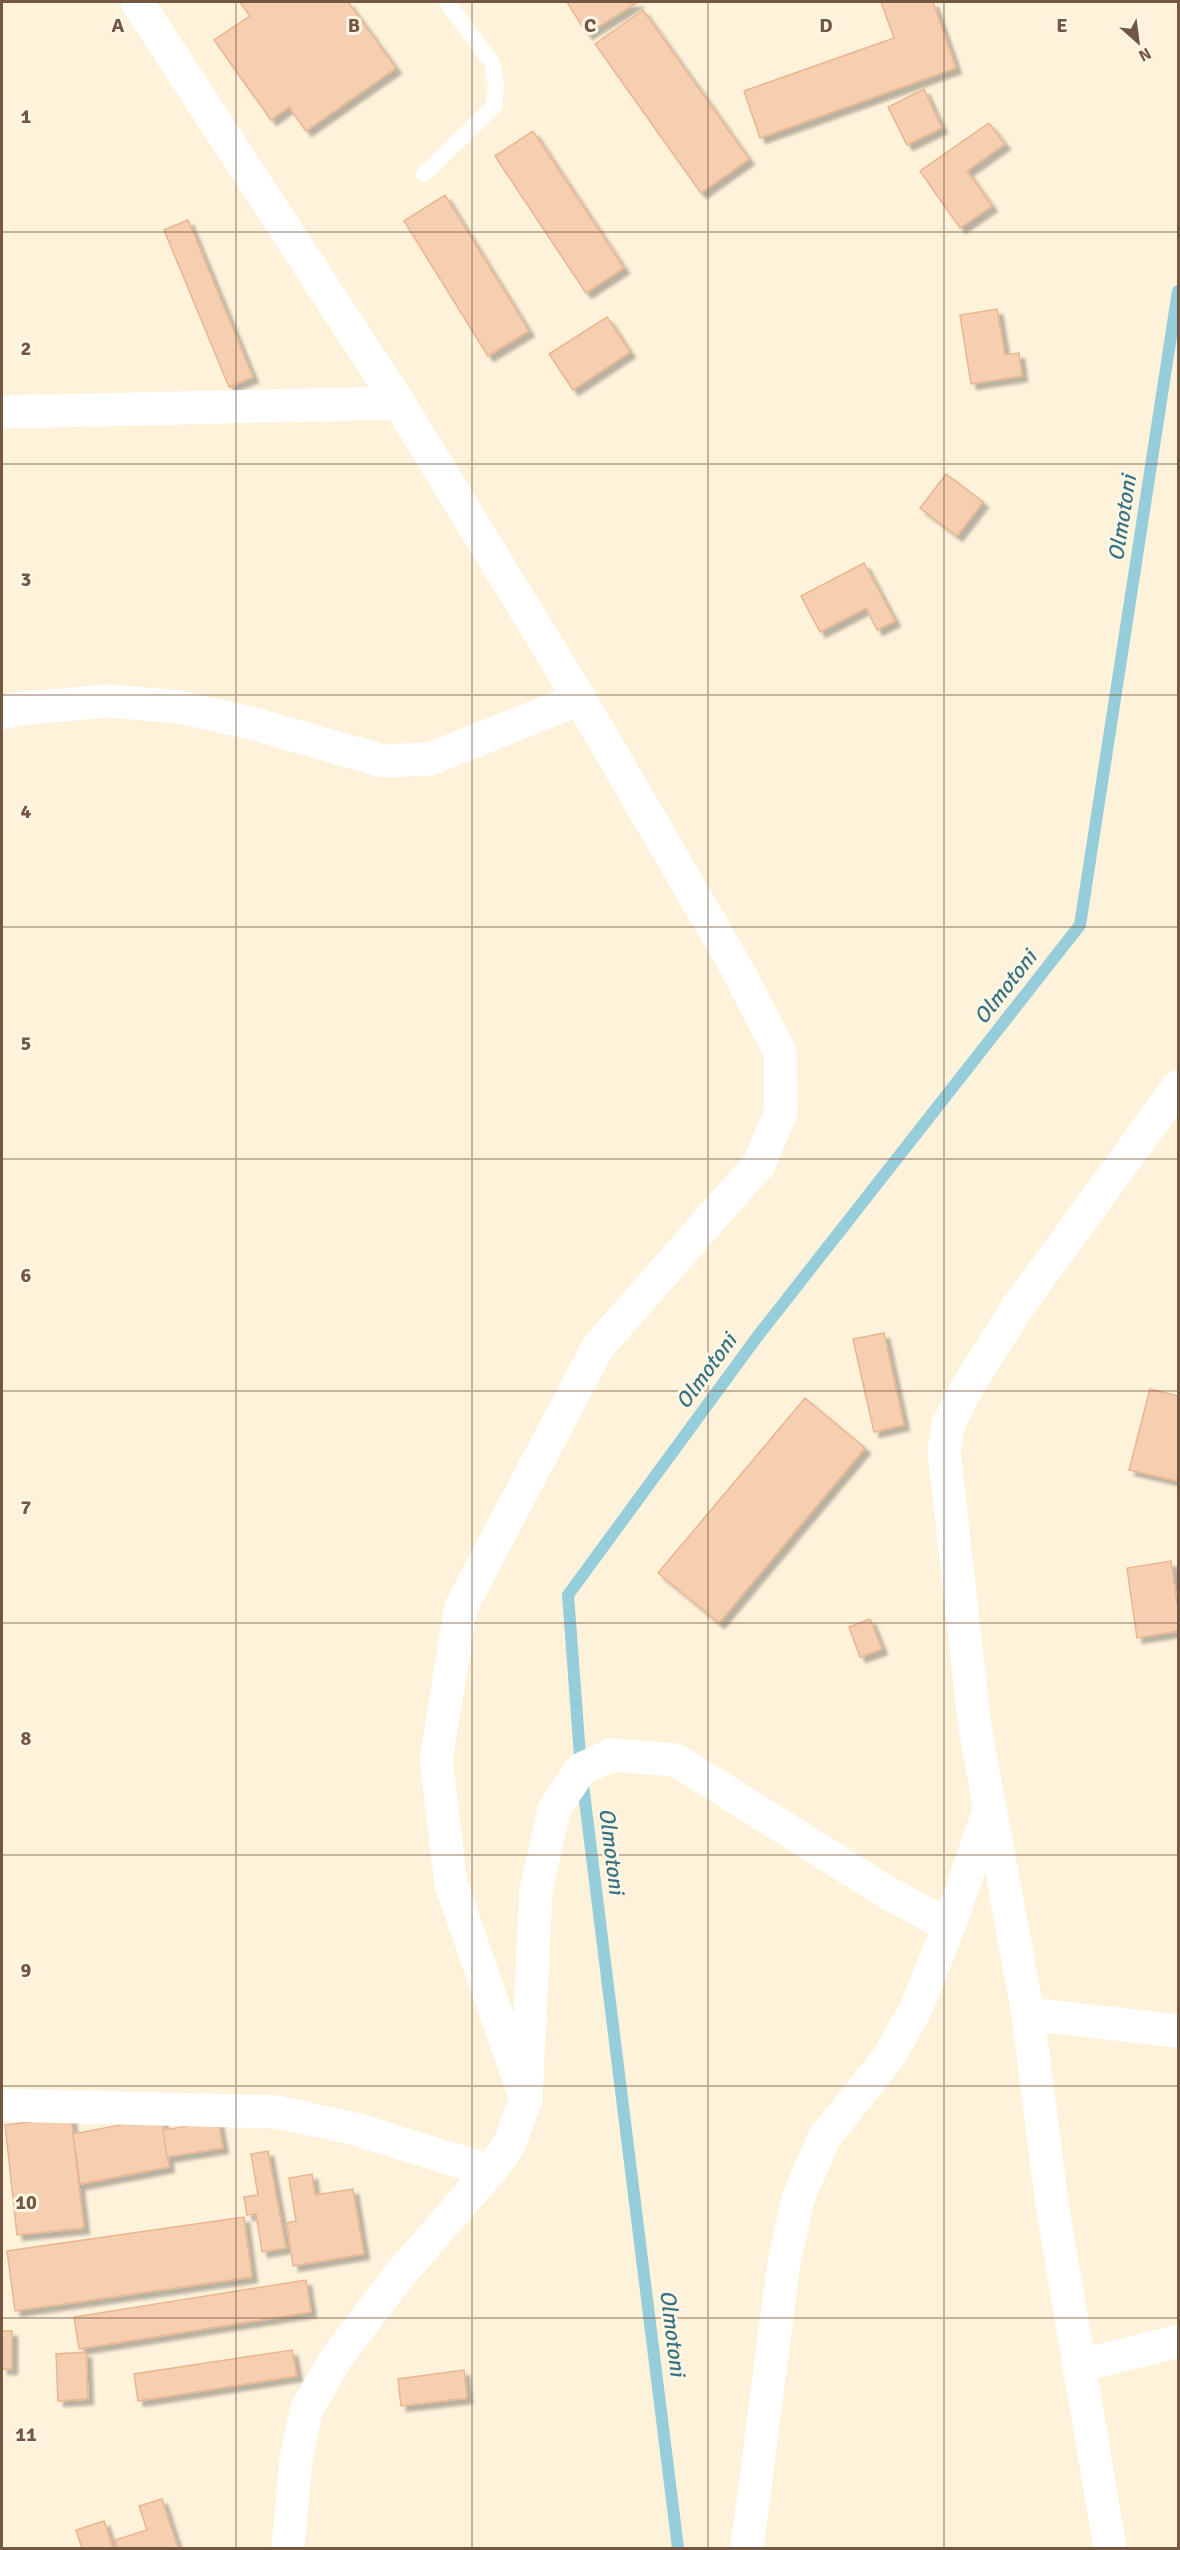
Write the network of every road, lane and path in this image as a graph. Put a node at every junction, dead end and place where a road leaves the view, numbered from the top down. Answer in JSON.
{"nodes":[{"id":1,"x":138,"y":2,"type":"edge"},
{"id":2,"x":447,"y":2,"type":"edge"},
{"id":3,"x":424,"y":174,"type":"dead end"},
{"id":4,"x":399,"y":403,"type":"junction"},
{"id":5,"x":2,"y":412,"type":"edge"},
{"id":6,"x":580,"y":699,"type":"junction"},
{"id":7,"x":2,"y":713,"type":"edge"},
{"id":8,"x":1179,"y":1087,"type":"edge"},
{"id":9,"x":991,"y":1807,"type":"junction"},
{"id":10,"x":949,"y":1926,"type":"junction"},
{"id":11,"x":1028,"y":2014,"type":"junction"},
{"id":12,"x":1179,"y":2031,"type":"edge"},
{"id":13,"x":526,"y":2099,"type":"junction"},
{"id":14,"x":2,"y":2105,"type":"edge"},
{"id":15,"x":490,"y":2171,"type":"junction"},
{"id":16,"x":1179,"y":2341,"type":"edge"},
{"id":17,"x":1079,"y":2366,"type":"junction"},
{"id":18,"x":288,"y":2548,"type":"edge"},
{"id":19,"x":747,"y":2548,"type":"edge"},
{"id":20,"x":1110,"y":2548,"type":"edge"}],
"edges":[{"from":1,"to":4,"type":"street"},
{"from":2,"to":3,"type":"lane"},
{"from":4,"to":5,"type":"street"},
{"from":4,"to":6,"type":"street"},
{"from":6,"to":7,"type":"street"},
{"from":6,"to":13,"type":"street"},
{"from":8,"to":9,"type":"street"},
{"from":9,"to":10,"type":"street"},
{"from":9,"to":11,"type":"street"},
{"from":10,"to":13,"type":"street"},
{"from":10,"to":19,"type":"street"},
{"from":11,"to":12,"type":"street"},
{"from":11,"to":17,"type":"street"},
{"from":13,"to":15,"type":"street"},
{"from":14,"to":15,"type":"street"},
{"from":15,"to":18,"type":"street"},
{"from":16,"to":17,"type":"street"},
{"from":17,"to":20,"type":"street"}]}
